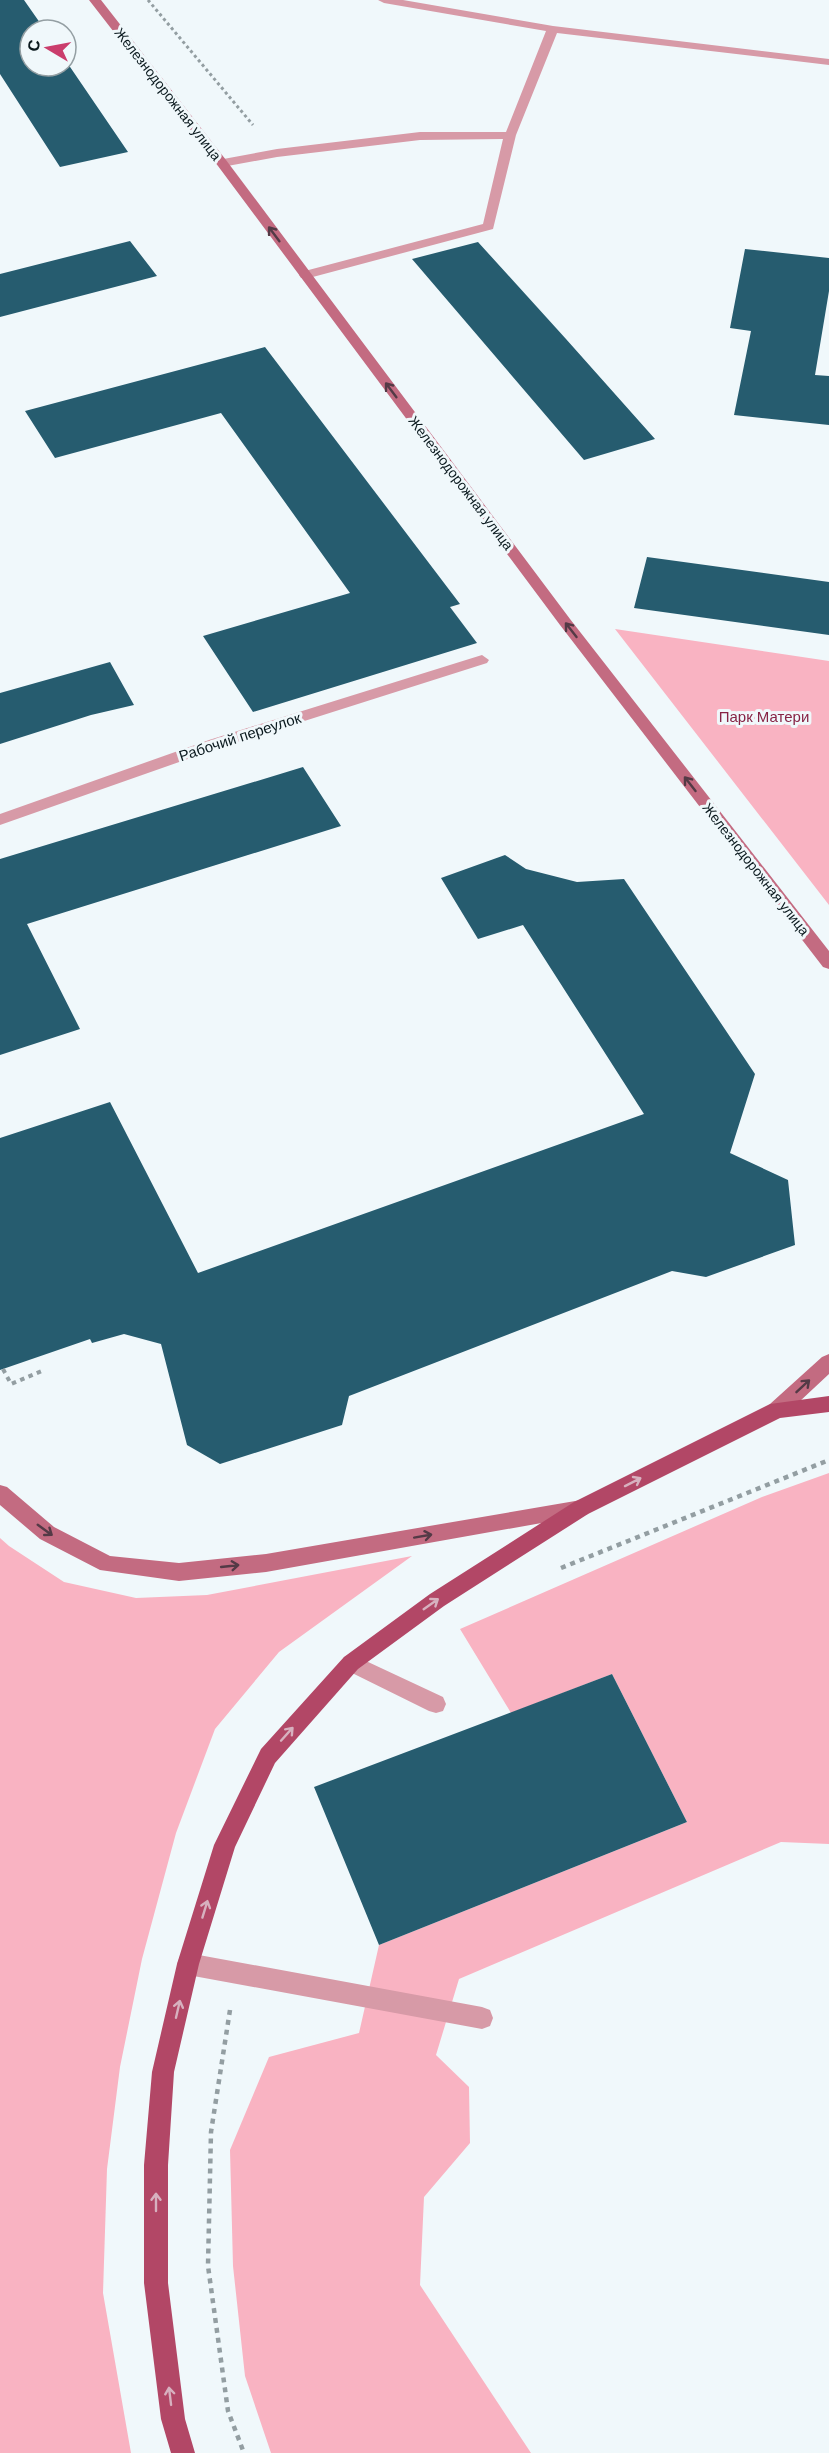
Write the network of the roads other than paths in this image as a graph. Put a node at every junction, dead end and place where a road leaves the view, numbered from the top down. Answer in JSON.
{"nodes":[{"id":1,"x":95,"y":0,"type":"edge"},
{"id":2,"x":384,"y":0,"type":"edge"},
{"id":3,"x":553,"y":29,"type":"junction"},
{"id":4,"x":829,"y":62,"type":"edge"},
{"id":5,"x":510,"y":135,"type":"junction"},
{"id":6,"x":222,"y":163,"type":"junction"},
{"id":7,"x":305,"y":275,"type":"junction"},
{"id":8,"x":482,"y":660,"type":"dead end"},
{"id":9,"x":0,"y":820,"type":"edge"},
{"id":10,"x":829,"y":963,"type":"edge"},
{"id":11,"x":829,"y":1362,"type":"edge"},
{"id":12,"x":829,"y":1404,"type":"edge"},
{"id":13,"x":777,"y":1410,"type":"junction"},
{"id":14,"x":0,"y":1493,"type":"edge"},
{"id":15,"x":581,"y":1508,"type":"junction"},
{"id":16,"x":351,"y":1663,"type":"junction"},
{"id":17,"x":436,"y":1704,"type":"dead end"},
{"id":18,"x":188,"y":1964,"type":"junction"},
{"id":19,"x":482,"y":2018,"type":"dead end"},
{"id":20,"x":183,"y":2453,"type":"edge"}],
"edges":[{"from":1,"to":6,"type":"main road","name":"Железнодорожная улица"},
{"from":2,"to":3,"type":"street"},
{"from":3,"to":4,"type":"street"},
{"from":3,"to":5,"type":"street"},
{"from":5,"to":6,"type":"street"},
{"from":5,"to":7,"type":"street"},
{"from":7,"to":6,"type":"main road","name":"Железнодорожная улица","one_way":true},
{"from":10,"to":7,"type":"main road","name":"Железнодорожная улица","one_way":true},
{"from":8,"to":9,"type":"street","name":"Рабочий переулок"},
{"from":13,"to":11,"type":"main road","one_way":true},
{"from":12,"to":13,"type":"main road"},
{"from":15,"to":13,"type":"main road","one_way":true},
{"from":14,"to":15,"type":"main road","one_way":true},
{"from":16,"to":15,"type":"main road","one_way":true},
{"from":16,"to":17,"type":"street"},
{"from":18,"to":16,"type":"main road","one_way":true},
{"from":18,"to":19,"type":"street"},
{"from":20,"to":18,"type":"main road","one_way":true}]}
